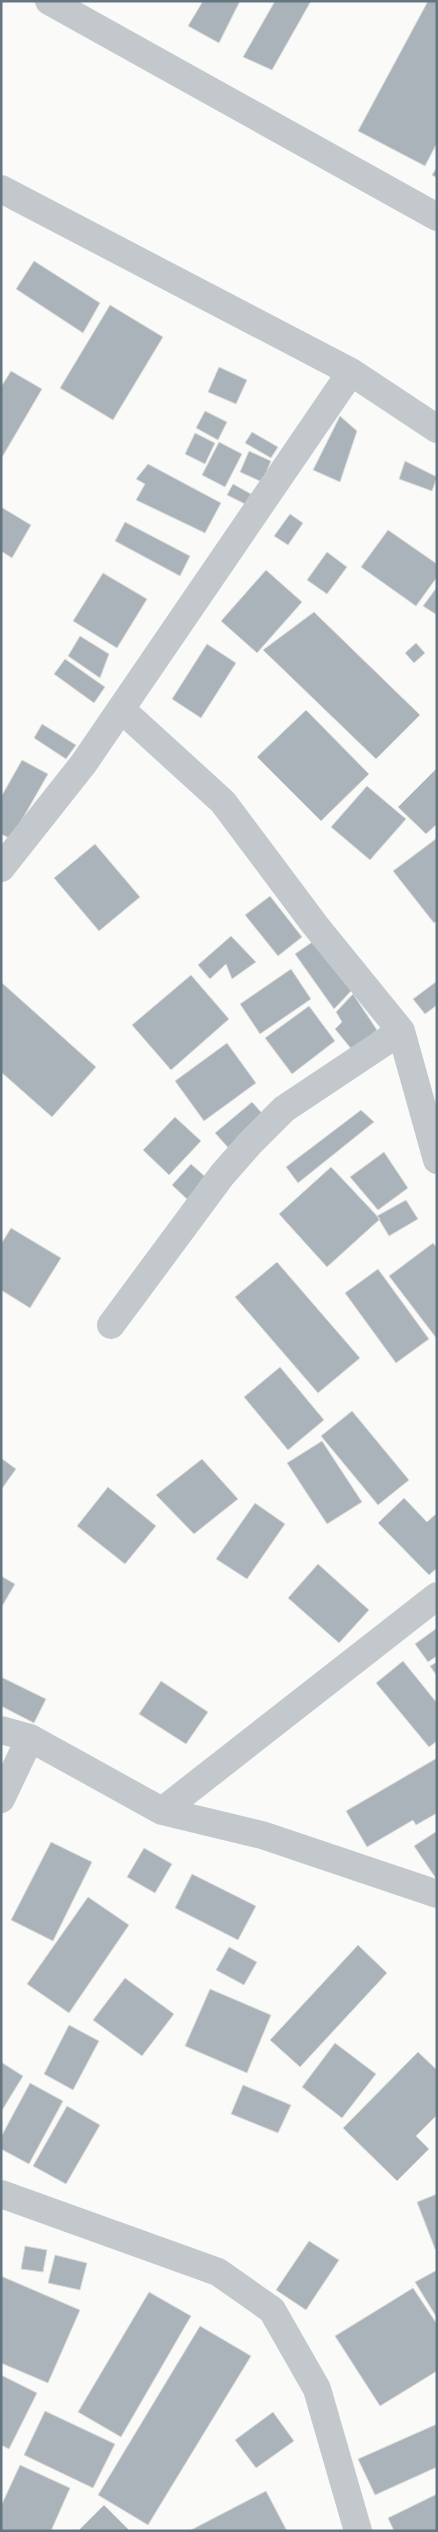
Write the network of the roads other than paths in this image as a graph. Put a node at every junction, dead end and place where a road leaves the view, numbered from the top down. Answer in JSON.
{"nodes":[{"id":1,"x":50,"y":1,"type":"edge"},
{"id":2,"x":1,"y":189,"type":"edge"},
{"id":3,"x":437,"y":217,"type":"edge"},
{"id":4,"x":352,"y":372,"type":"junction"},
{"id":5,"x":437,"y":429,"type":"edge"},
{"id":6,"x":121,"y":709,"type":"junction"},
{"id":7,"x":1,"y":868,"type":"edge"},
{"id":8,"x":401,"y":1031,"type":"junction"},
{"id":9,"x":437,"y":1160,"type":"edge"},
{"id":10,"x":111,"y":1325,"type":"dead end"},
{"id":11,"x":437,"y":1596,"type":"edge"},
{"id":12,"x":1,"y":1730,"type":"edge"},
{"id":13,"x":30,"y":1738,"type":"junction"},
{"id":14,"x":1,"y":1799,"type":"edge"},
{"id":15,"x":162,"y":1811,"type":"junction"},
{"id":16,"x":437,"y":1894,"type":"edge"},
{"id":17,"x":1,"y":2194,"type":"edge"},
{"id":18,"x":358,"y":2531,"type":"edge"}],
"edges":[{"from":1,"to":3,"type":"street"},
{"from":2,"to":4,"type":"street"},
{"from":4,"to":5,"type":"street"},
{"from":4,"to":6,"type":"street"},
{"from":6,"to":7,"type":"street"},
{"from":6,"to":8,"type":"street"},
{"from":8,"to":9,"type":"street"},
{"from":8,"to":10,"type":"street"},
{"from":11,"to":15,"type":"street"},
{"from":12,"to":13,"type":"street"},
{"from":13,"to":14,"type":"street"},
{"from":13,"to":15,"type":"street"},
{"from":15,"to":16,"type":"street"},
{"from":17,"to":18,"type":"street"}]}
